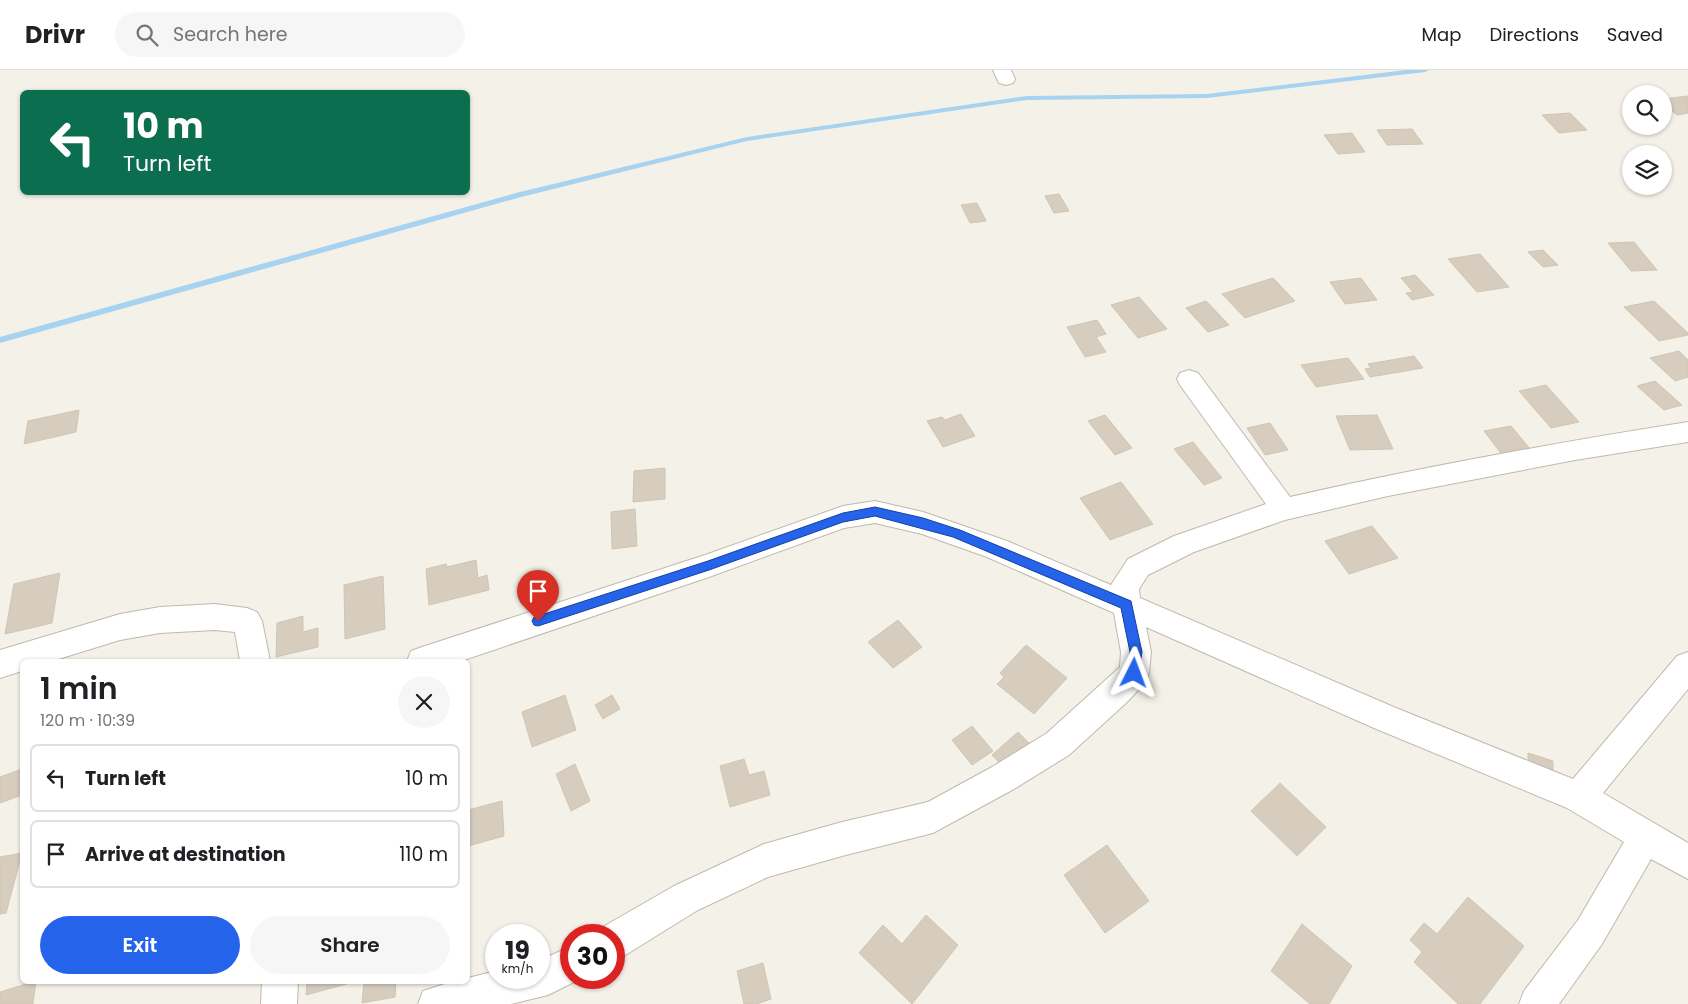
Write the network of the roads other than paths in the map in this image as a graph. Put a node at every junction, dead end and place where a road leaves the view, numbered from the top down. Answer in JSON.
{"nodes":[{"id":1,"x":1189,"y":380,"type":"dead end"},
{"id":2,"x":1688,"y":432,"type":"edge"},
{"id":3,"x":1284,"y":509,"type":"junction"},
{"id":4,"x":1126,"y":605,"type":"junction"},
{"id":5,"x":255,"y":659,"type":"edge"},
{"id":6,"x":428,"y":659,"type":"edge"},
{"id":7,"x":0,"y":664,"type":"edge"},
{"id":8,"x":1688,"y":666,"type":"edge"},
{"id":9,"x":1579,"y":797,"type":"junction"},
{"id":10,"x":1645,"y":838,"type":"junction"},
{"id":11,"x":1688,"y":862,"type":"edge"},
{"id":12,"x":625,"y":934,"type":"edge"},
{"id":13,"x":560,"y":970,"type":"edge"},
{"id":14,"x":280,"y":984,"type":"edge"},
{"id":15,"x":278,"y":1004,"type":"edge"},
{"id":16,"x":436,"y":1004,"type":"edge"},
{"id":17,"x":1537,"y":1004,"type":"edge"}],
"edges":[{"from":1,"to":3,"type":"street"},
{"from":2,"to":3,"type":"street"},
{"from":3,"to":4,"type":"street"},
{"from":4,"to":6,"type":"street"},
{"from":4,"to":9,"type":"street"},
{"from":4,"to":12,"type":"street"},
{"from":5,"to":7,"type":"street"},
{"from":8,"to":9,"type":"street"},
{"from":9,"to":10,"type":"street"},
{"from":10,"to":11,"type":"street"},
{"from":10,"to":17,"type":"street"},
{"from":13,"to":16,"type":"street"},
{"from":14,"to":15,"type":"street"}]}
